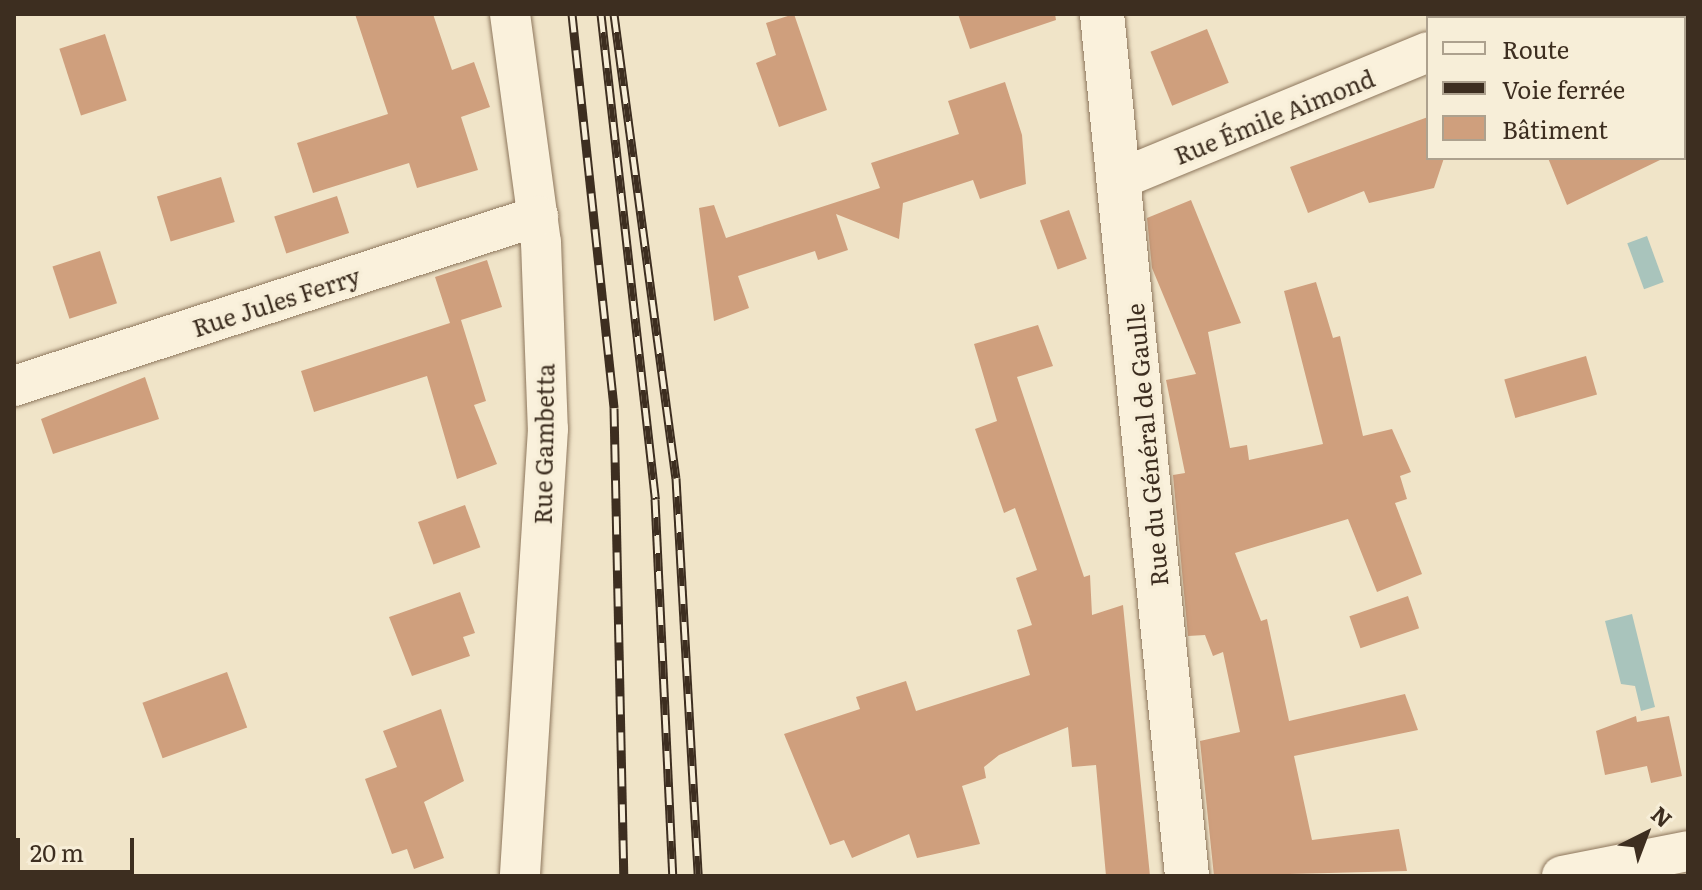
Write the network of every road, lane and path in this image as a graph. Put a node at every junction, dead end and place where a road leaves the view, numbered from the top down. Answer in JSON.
{"nodes":[{"id":1,"x":510,"y":14,"type":"edge"},
{"id":2,"x":1102,"y":14,"type":"edge"},
{"id":3,"x":1426,"y":53,"type":"edge"},
{"id":4,"x":1120,"y":179,"type":"junction"},
{"id":5,"x":538,"y":216,"type":"junction"},
{"id":6,"x":14,"y":386,"type":"edge"},
{"id":7,"x":1688,"y":851,"type":"edge"},
{"id":8,"x":520,"y":876,"type":"edge"},
{"id":9,"x":1187,"y":876,"type":"edge"},
{"id":10,"x":1562,"y":876,"type":"edge"}],
"edges":[{"from":1,"to":5,"type":"street","name":"Rue Gambetta"},
{"from":2,"to":4,"type":"street","name":"Rue du Général de Gaulle"},
{"from":3,"to":4,"type":"street","name":"Rue Émile Aimond"},
{"from":4,"to":9,"type":"street","name":"Rue du Général de Gaulle"},
{"from":5,"to":6,"type":"street","name":"Rue Jules Ferry"},
{"from":5,"to":8,"type":"street","name":"Rue Gambetta"},
{"from":7,"to":10,"type":"street"}]}
